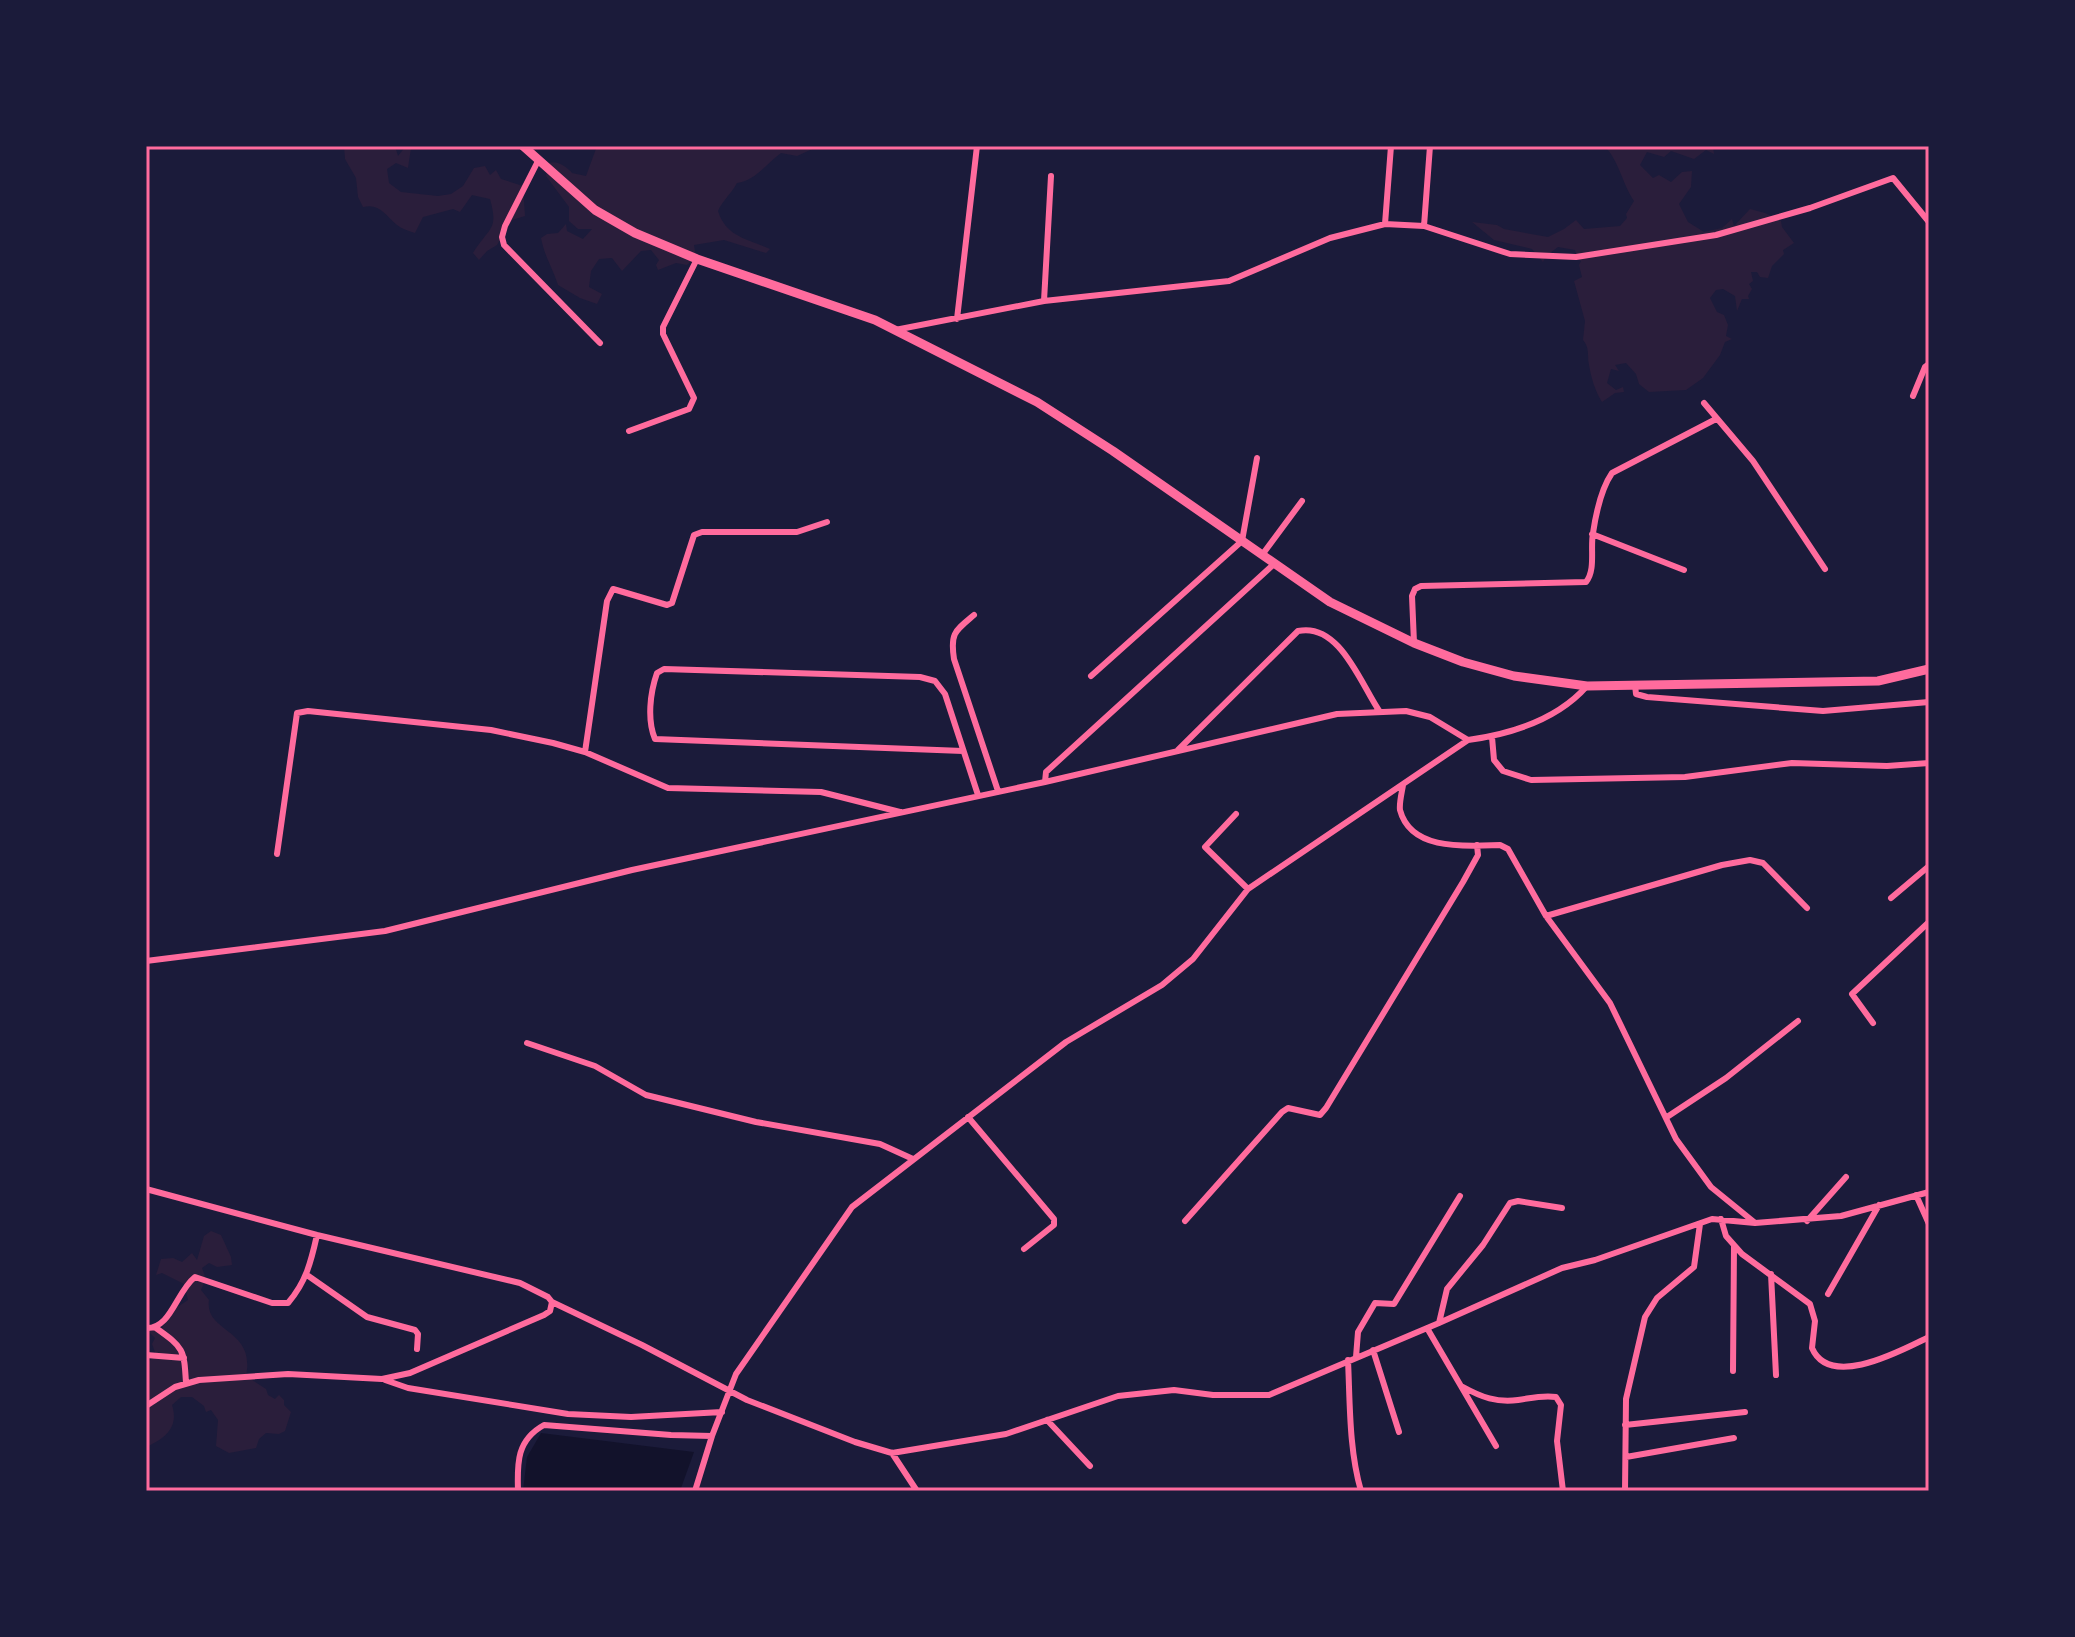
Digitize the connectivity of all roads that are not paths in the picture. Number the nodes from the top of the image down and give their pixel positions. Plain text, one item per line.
1 (523, 146) edge
2 (977, 146) edge
3 (1391, 146) edge
4 (1430, 146) edge
5 (538, 161) junction
6 (1051, 176) dead end
7 (1929, 222) edge
8 (1385, 224) junction
9 (1424, 226) junction
10 (697, 259) junction
11 (1044, 301) junction
12 (957, 319) junction
13 (895, 330) junction
14 (600, 343) dead end
15 (1929, 364) edge
16 (1913, 396) dead end
17 (1704, 403) dead end
18 (1716, 419) junction
19 (629, 431) dead end
20 (1257, 458) dead end
21 (1302, 501) dead end
22 (827, 522) dead end
23 (1592, 534) junction
24 (1242, 541) junction
25 (1262, 555) junction
26 (1274, 564) junction
27 (1825, 569) dead end
28 (1684, 570) dead end
29 (974, 615) dead end
30 (1414, 643) junction
31 (1929, 669) edge
32 (1091, 676) dead end
33 (1635, 685) junction
34 (1587, 686) junction
35 (1929, 702) edge
36 (1380, 712) junction
37 (1492, 737) junction
38 (1468, 740) junction
39 (1178, 750) junction
40 (963, 751) junction
41 (585, 752) junction
42 (1929, 763) edge
43 (1045, 782) junction
44 (1403, 785) junction
45 (998, 791) junction
46 (978, 795) junction
47 (903, 813) junction
48 (1236, 814) dead end
49 (1477, 845) junction
50 (277, 854) dead end
51 (1929, 866) edge
52 (1248, 889) junction
53 (1891, 898) dead end
54 (1807, 908) dead end
55 (1546, 916) junction
56 (1929, 922) edge
57 (146, 961) edge
58 (1798, 1021) dead end
59 (1873, 1023) dead end
60 (527, 1043) dead end
61 (968, 1117) junction
62 (1667, 1117) junction
63 (913, 1159) junction
64 (1846, 1177) dead end
65 (146, 1189) edge
66 (1929, 1192) edge
67 (1916, 1195) junction
68 (1460, 1196) dead end
69 (1879, 1205) junction
70 (1562, 1208) dead end
71 (1721, 1219) junction
72 (1185, 1221) dead end
73 (1807, 1221) junction
74 (1755, 1223) junction
75 (1700, 1224) junction
76 (1929, 1224) edge
77 (317, 1235) junction
78 (1734, 1246) junction
79 (1024, 1249) dead end
80 (1771, 1274) junction
81 (307, 1275) junction
82 (1828, 1294) dead end
83 (552, 1302) junction
84 (1439, 1323) junction
85 (146, 1328) edge
86 (156, 1328) junction
87 (1427, 1328) junction
88 (1929, 1337) edge
89 (417, 1349) dead end
90 (1373, 1350) junction
91 (146, 1355) edge
92 (1356, 1357) junction
93 (184, 1358) junction
94 (1348, 1360) junction
95 (1733, 1371) dead end
96 (1776, 1375) dead end
97 (382, 1379) junction
98 (186, 1383) junction
99 (1463, 1387) junction
100 (729, 1391) junction
101 (146, 1406) edge
102 (722, 1412) junction
103 (1745, 1412) dead end
104 (1047, 1420) junction
105 (1625, 1425) junction
106 (1399, 1432) dead end
107 (712, 1436) junction
108 (1734, 1438) dead end
109 (1496, 1446) dead end
110 (892, 1453) junction
111 (1626, 1457) junction
112 (1090, 1466) dead end
113 (518, 1491) edge
114 (695, 1491) edge
115 (917, 1491) edge
116 (1361, 1491) edge
117 (1563, 1491) edge
118 (1625, 1491) edge

1 - 5 main road
2 - 12 street
3 - 8 street
4 - 9 street
5 - 10 main road
5 - 14 street
6 - 11 street
7 - 9 street
8 - 9 street
8 - 11 street
10 - 13 main road
10 - 19 street
11 - 12 street
12 - 13 street
13 - 24 main road
15 - 16 street
17 - 18 street
18 - 23 street
18 - 27 street
20 - 24 street
21 - 25 street
22 - 41 street
23 - 28 street
23 - 30 street
24 - 25 main road
24 - 32 street
25 - 26 main road
26 - 30 main road
26 - 43 street
29 - 45 street
30 - 34 main road
31 - 33 main road
33 - 34 main road
33 - 35 street
34 - 37 street
36 - 38 street
36 - 39 street
36 - 39 street
37 - 38 street
37 - 42 street
38 - 44 street
39 - 43 street
40 - 40 street
40 - 46 street
41 - 47 street
41 - 50 street
43 - 45 street
44 - 49 street
44 - 52 street
45 - 46 street
46 - 47 street
47 - 57 street
48 - 52 street
49 - 55 street
49 - 72 street
51 - 53 street
52 - 61 street
54 - 55 street
55 - 62 street
56 - 59 street
58 - 62 street
60 - 63 street
61 - 63 street
61 - 79 street
62 - 74 street
63 - 100 street
64 - 73 street
65 - 77 street
66 - 67 street
67 - 69 street
67 - 76 street
68 - 92 street
69 - 73 street
69 - 82 street
70 - 84 street
71 - 74 street
71 - 75 street
71 - 78 street
73 - 74 street
75 - 84 street
75 - 105 street
77 - 81 street
77 - 83 street
78 - 80 street
78 - 95 street
80 - 88 street
80 - 96 street
81 - 86 street
81 - 89 street
83 - 97 street
83 - 100 street
84 - 87 street
85 - 86 street
86 - 93 street
87 - 90 street
87 - 99 street
90 - 92 street
90 - 106 street
91 - 93 street
92 - 94 street
93 - 98 street
94 - 104 street
94 - 116 street
97 - 98 street
97 - 102 street
98 - 101 street
99 - 109 street
99 - 117 street
100 - 102 street
100 - 110 street
102 - 107 street
103 - 105 street
104 - 110 street
104 - 112 street
105 - 111 street
107 - 113 street
107 - 114 street
108 - 111 street
110 - 115 street
111 - 118 street

